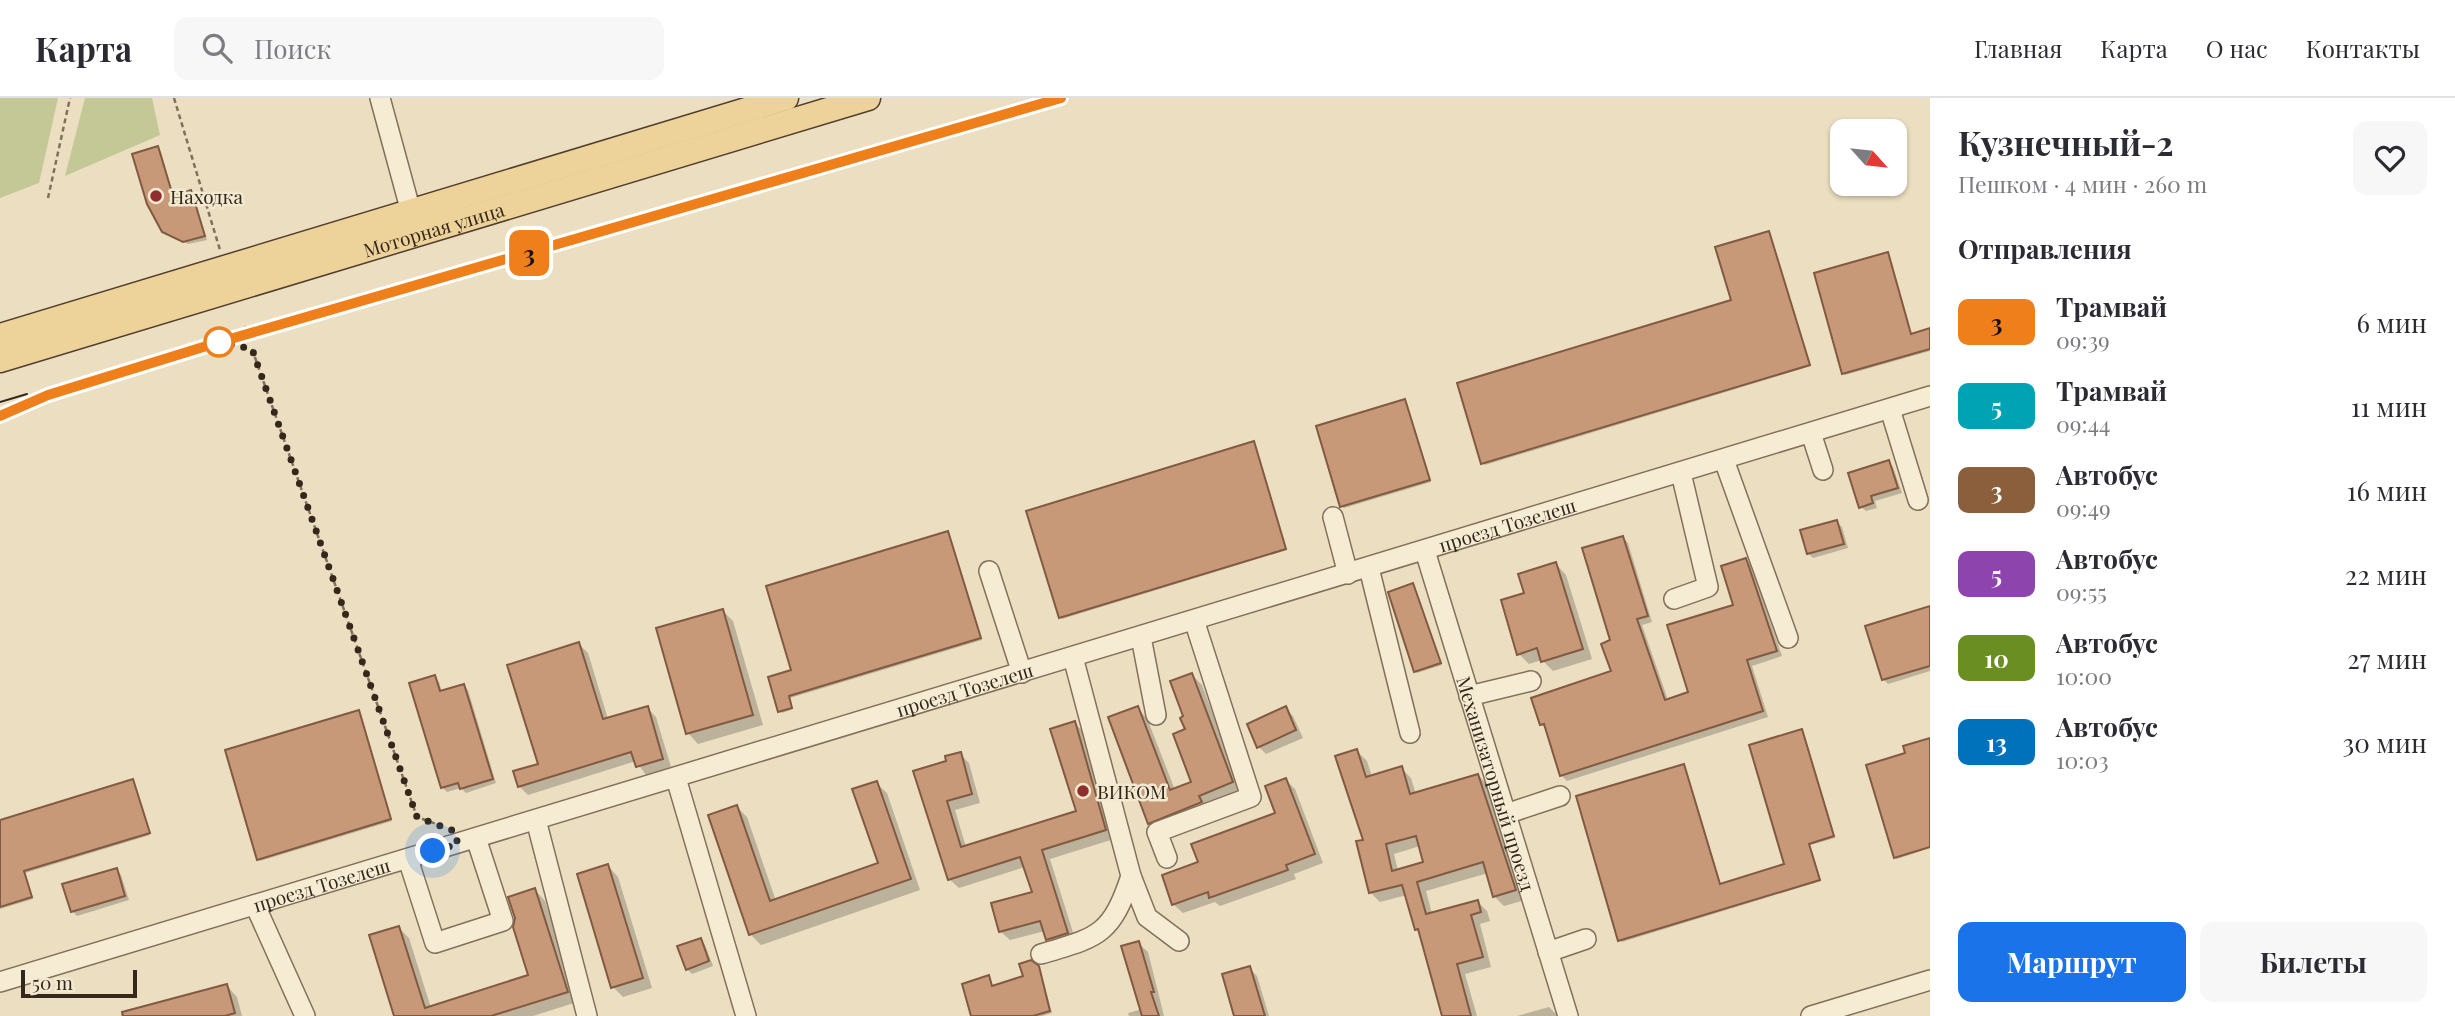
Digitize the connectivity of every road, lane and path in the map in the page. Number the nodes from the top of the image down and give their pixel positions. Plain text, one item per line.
1 (70, 98) edge
2 (174, 98) edge
3 (380, 98) edge
4 (786, 98) edge
5 (869, 98) edge
6 (764, 117) junction
7 (48, 198) dead end
8 (411, 212) junction
9 (221, 234) dead end
10 (215, 236) junction
11 (228, 267) junction
12 (245, 326) dead end
13 (0, 336) edge
14 (249, 340) dead end
15 (252, 349) dead end
16 (0, 360) edge
17 (1930, 396) edge
18 (1890, 409) junction
19 (1811, 433) junction
20 (1724, 460) junction
21 (1823, 470) dead end
22 (1681, 473) junction
23 (1919, 500) dead end
24 (1333, 517) dead end
25 (1425, 551) junction
26 (1369, 568) junction
27 (989, 570) dead end
28 (1348, 574) junction
29 (1674, 599) dead end
30 (1194, 621) junction
31 (1141, 637) junction
32 (1788, 638) dead end
33 (1073, 657) junction
34 (1022, 673) junction
35 (1531, 681) dead end
36 (1469, 696) junction
37 (1156, 715) dead end
38 (1409, 733) dead end
39 (676, 778) junction
40 (1560, 796) dead end
41 (1506, 814) junction
42 (536, 820) junction
43 (467, 841) junction
44 (1167, 858) dead end
45 (408, 859) junction
46 (1131, 876) junction
47 (255, 905) junction
48 (1586, 939) dead end
49 (1179, 941) dead end
50 (1548, 952) junction
51 (1041, 954) dead end
52 (1930, 979) edge
53 (0, 982) edge
54 (305, 1016) edge
55 (587, 1016) edge
56 (746, 1016) edge
57 (1568, 1016) edge
58 (1811, 1016) edge

1 - 7 path
2 - 10 path
3 - 8 street
4 - 6 main road, Моторная улица
5 - 6 main road, Моторная улица
6 - 8 main road, Моторная улица
6 - 16 main road, Моторная улица
8 - 11 main road, Моторная улица
9 - 10 path
10 - 11 path
11 - 13 main road, Моторная улица
12 - 14 path
15 - 43 path
17 - 18 street, проезд Тозелеш
18 - 19 street, проезд Тозелеш
18 - 23 street
19 - 20 street, проезд Тозелеш
19 - 21 street
20 - 22 street, проезд Тозелеш
20 - 32 street
22 - 25 street, проезд Тозелеш
22 - 29 street
24 - 28 street
25 - 26 street, проезд Тозелеш
25 - 36 street, Механизаторный проезд
26 - 28 street, проезд Тозелеш
26 - 38 street
27 - 34 street
28 - 30 street, проезд Тозелеш
30 - 31 street, проезд Тозелеш
30 - 44 street
31 - 33 street, проезд Тозелеш
31 - 37 street
33 - 34 street, проезд Тозелеш
33 - 46 street
34 - 39 street, проезд Тозелеш
35 - 36 street
36 - 41 street, Механизаторный проезд
39 - 42 street, проезд Тозелеш
39 - 56 street
40 - 41 street
41 - 50 street, Механизаторный проезд
42 - 43 street, проезд Тозелеш
42 - 55 street
43 - 45 street, проезд Тозелеш
43 - 45 street
45 - 47 street, проезд Тозелеш
46 - 49 street
46 - 51 street
47 - 53 street, проезд Тозелеш
47 - 54 street
48 - 50 street
50 - 57 street, Механизаторный проезд
52 - 58 street

